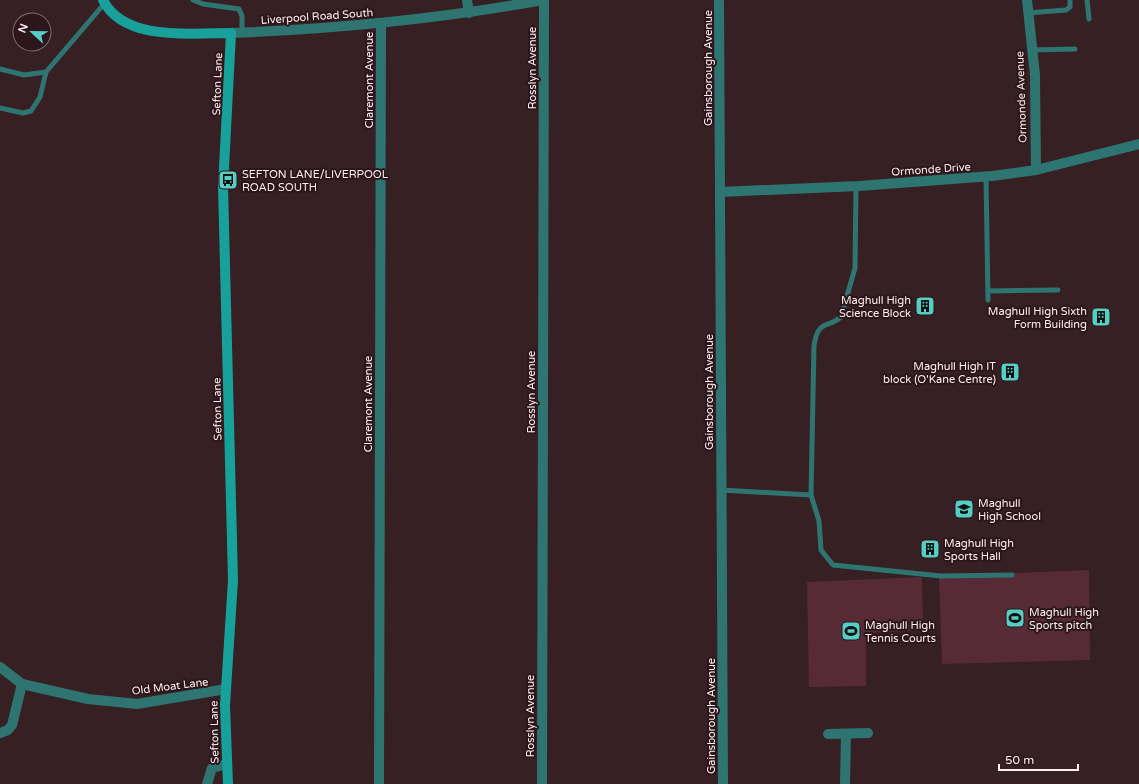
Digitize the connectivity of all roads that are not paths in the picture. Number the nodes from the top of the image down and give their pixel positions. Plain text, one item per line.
1 (193, 0) edge
2 (467, 0) edge
3 (543, 0) edge
4 (719, 0) edge
5 (1027, 0) edge
6 (1070, 0) edge
7 (1087, 0) edge
8 (104, 2) edge
9 (1027, 12) junction
10 (469, 13) junction
11 (1089, 19) dead end
12 (381, 24) junction
13 (242, 32) junction
14 (231, 33) junction
15 (1075, 49) dead end
16 (1032, 50) junction
17 (0, 69) edge
18 (46, 72) junction
19 (0, 108) edge
20 (1139, 144) edge
21 (1036, 170) junction
22 (986, 177) junction
23 (856, 186) junction
24 (720, 192) junction
25 (1058, 290) dead end
26 (988, 291) junction
27 (988, 300) dead end
28 (721, 490) junction
29 (811, 495) junction
30 (1012, 575) dead end
31 (0, 667) edge
32 (22, 684) junction
33 (226, 689) junction
34 (0, 733) edge
35 (868, 733) dead end
36 (828, 734) dead end
37 (846, 734) junction
38 (227, 764) junction
39 (207, 784) edge
40 (228, 784) edge
41 (379, 784) edge
42 (542, 784) edge
43 (723, 784) edge
44 (844, 784) edge

1 - 13 lane
2 - 10 street
3 - 10 street, Liverpool Road South
3 - 42 street, Rosslyn Avenue
4 - 24 street, Gainsborough Avenue
5 - 9 street, Ormonde Avenue
6 - 9 lane
7 - 11 lane
8 - 14 main road, Liverpool Road South
8 - 18 lane
9 - 16 street, Ormonde Avenue
10 - 12 street, Liverpool Road South
12 - 13 street, Liverpool Road South
12 - 41 street, Claremont Avenue
13 - 14 street, Liverpool Road South
14 - 33 main road, Sefton Lane
15 - 16 lane
16 - 21 street, Ormonde Avenue
17 - 18 lane
18 - 19 lane
20 - 21 street, Ormonde Drive
21 - 22 street, Ormonde Drive
22 - 23 street, Ormonde Drive
22 - 26 lane
23 - 24 street, Ormonde Drive
23 - 29 lane
24 - 28 street, Gainsborough Avenue
25 - 26 lane
26 - 27 lane
28 - 29 lane
28 - 43 street, Gainsborough Avenue
29 - 30 lane
31 - 32 street
32 - 33 street, Old Moat Lane
32 - 34 street
33 - 38 main road, Sefton Lane
35 - 37 street
36 - 37 street
37 - 44 street
38 - 39 street
38 - 40 main road, Sefton Lane

